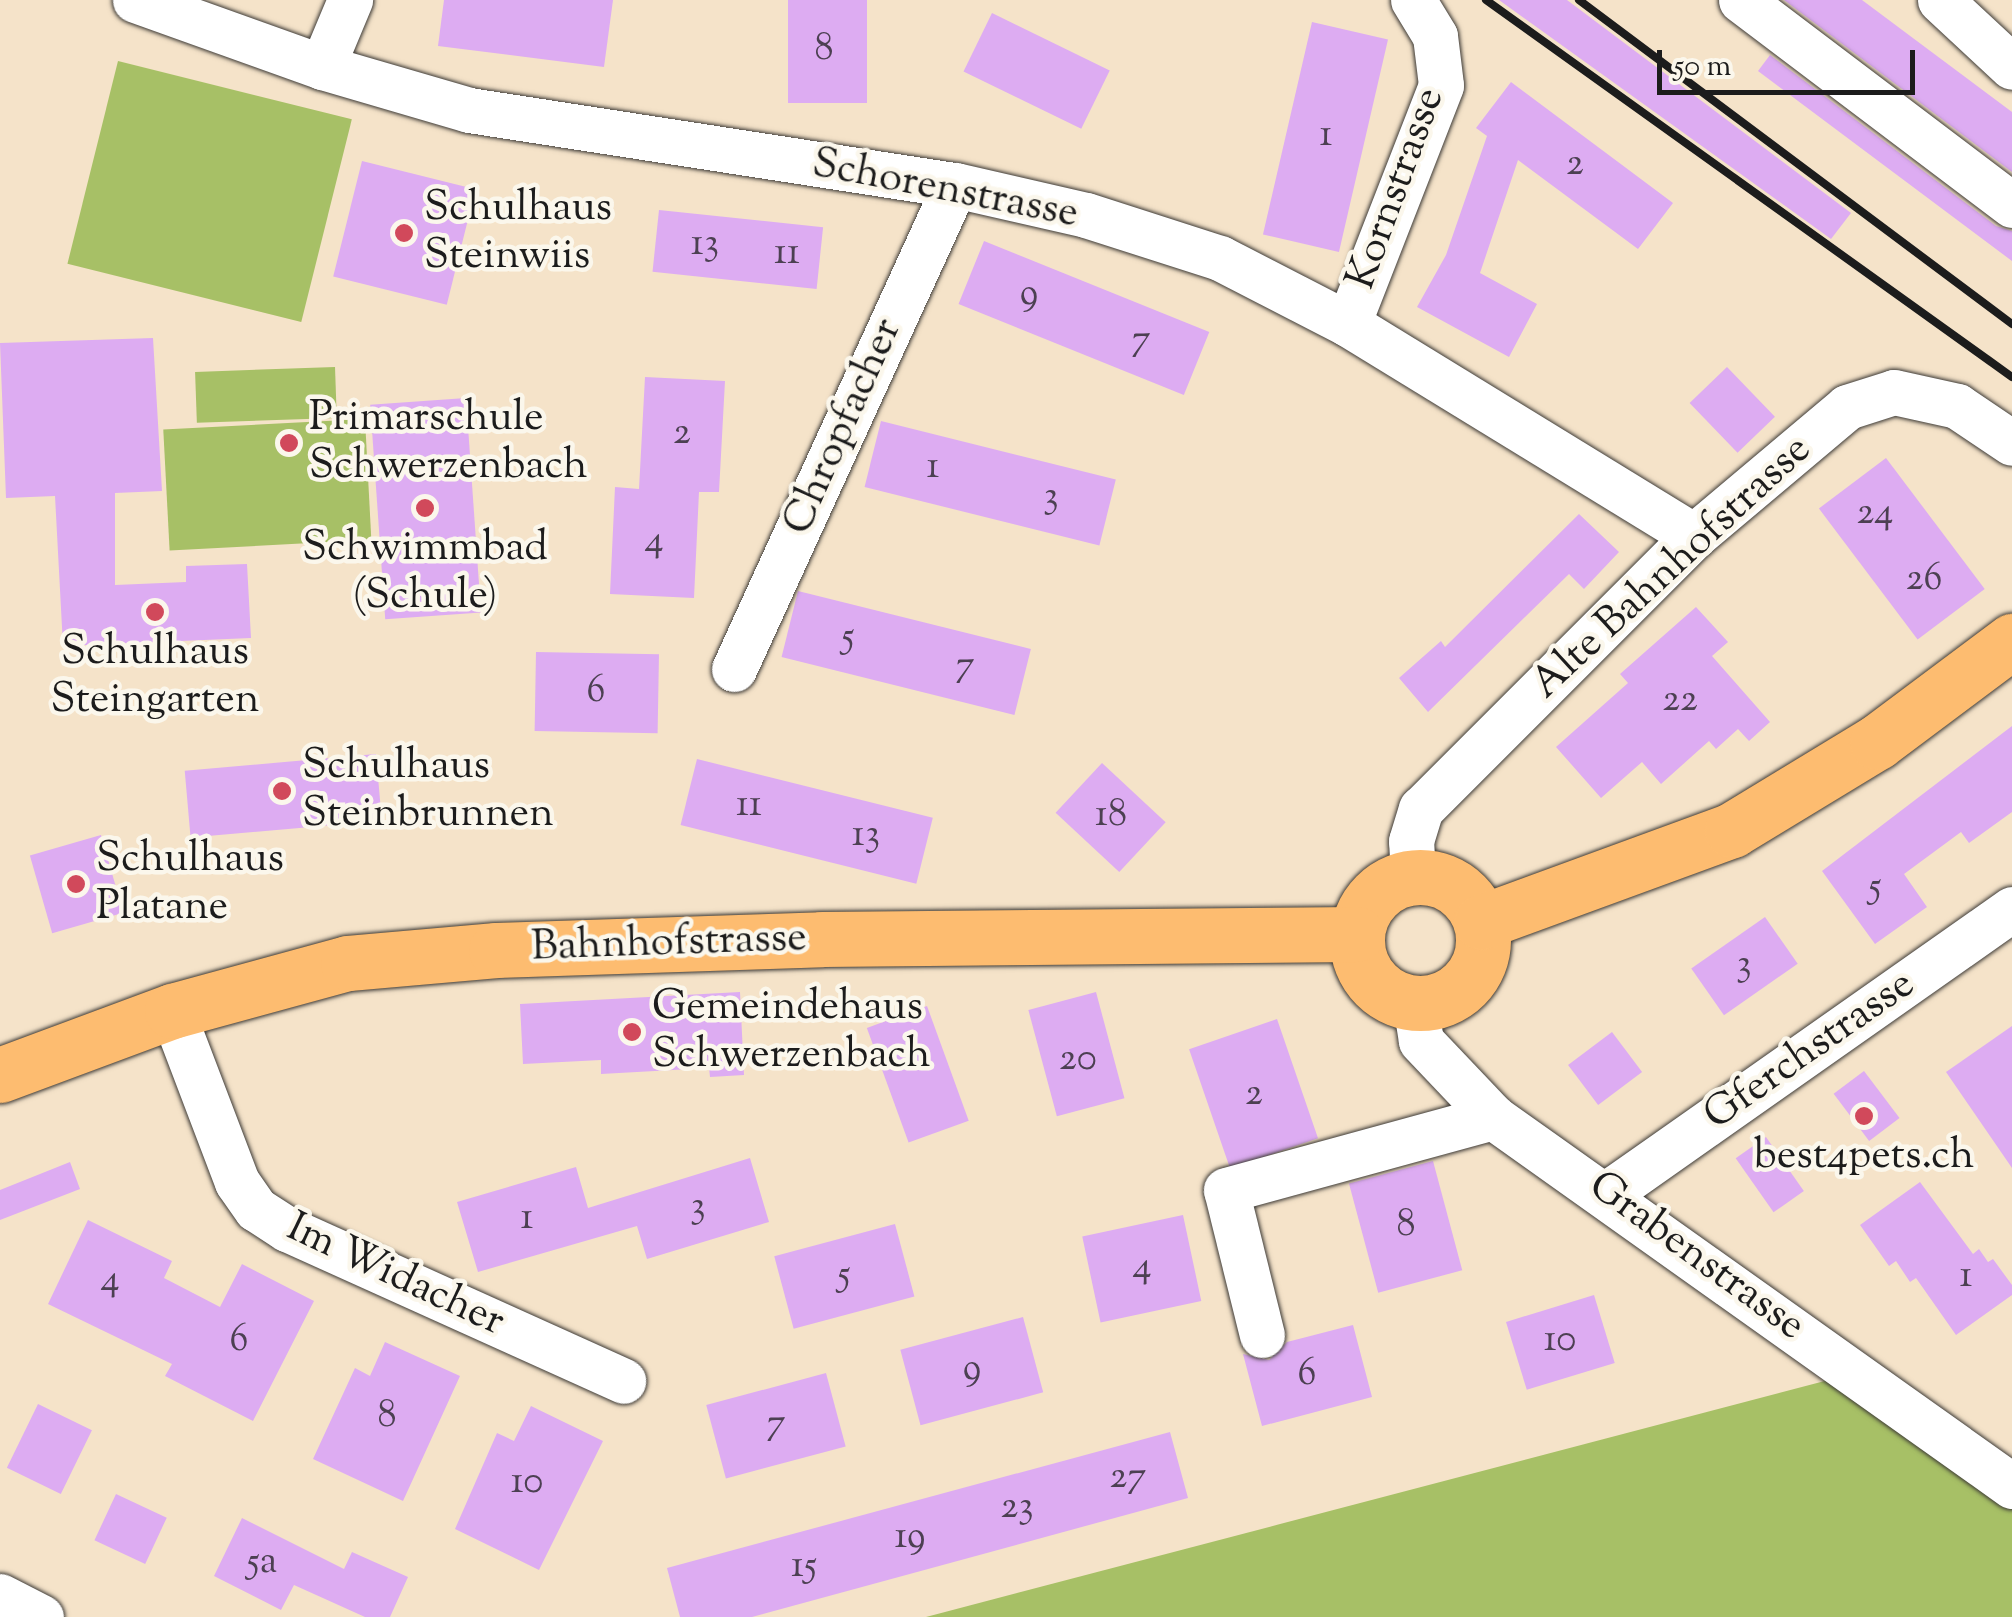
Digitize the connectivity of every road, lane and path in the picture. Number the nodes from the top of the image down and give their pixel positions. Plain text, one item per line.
1 (135, 0) edge
2 (350, 0) edge
3 (1413, 0) edge
4 (1740, 0) edge
5 (1940, 0) edge
6 (322, 67) junction
7 (2012, 68) edge
8 (955, 184) junction
9 (2012, 205) edge
10 (1348, 324) junction
11 (2012, 443) edge
12 (1694, 536) junction
13 (2012, 641) edge
14 (734, 669) dead end
15 (1413, 877) junction
16 (2012, 910) edge
17 (1481, 922) junction
18 (1357, 934) junction
19 (1415, 1003) junction
20 (172, 1012) junction
21 (0, 1075) edge
22 (1493, 1117) junction
23 (1608, 1193) junction
24 (1262, 1335) dead end
25 (623, 1381) dead end
26 (2012, 1486) edge
27 (0, 1596) edge
28 (41, 1617) edge

1 - 6 street, Schorenstrasse
2 - 6 street
3 - 10 street, Kornstrasse
4 - 9 street
5 - 7 street
6 - 8 street, Schorenstrasse
8 - 10 street, Schorenstrasse
8 - 14 street, Chropfacher
10 - 12 street, Schorenstrasse
11 - 12 street, Alte Bahnhofstrasse
12 - 15 street, Alte Bahnhofstrasse
13 - 17 main road
15 - 17 main road
15 - 18 main road
16 - 23 street, Gferchstrasse
17 - 19 main road
18 - 19 main road
18 - 20 main road, Bahnhofstrasse
19 - 22 street, Grabenstrasse
20 - 21 main road, Bahnhofstrasse
20 - 25 street, Im Widacher
22 - 23 street, Grabenstrasse
22 - 24 street
23 - 26 street, Grabenstrasse
27 - 28 street

